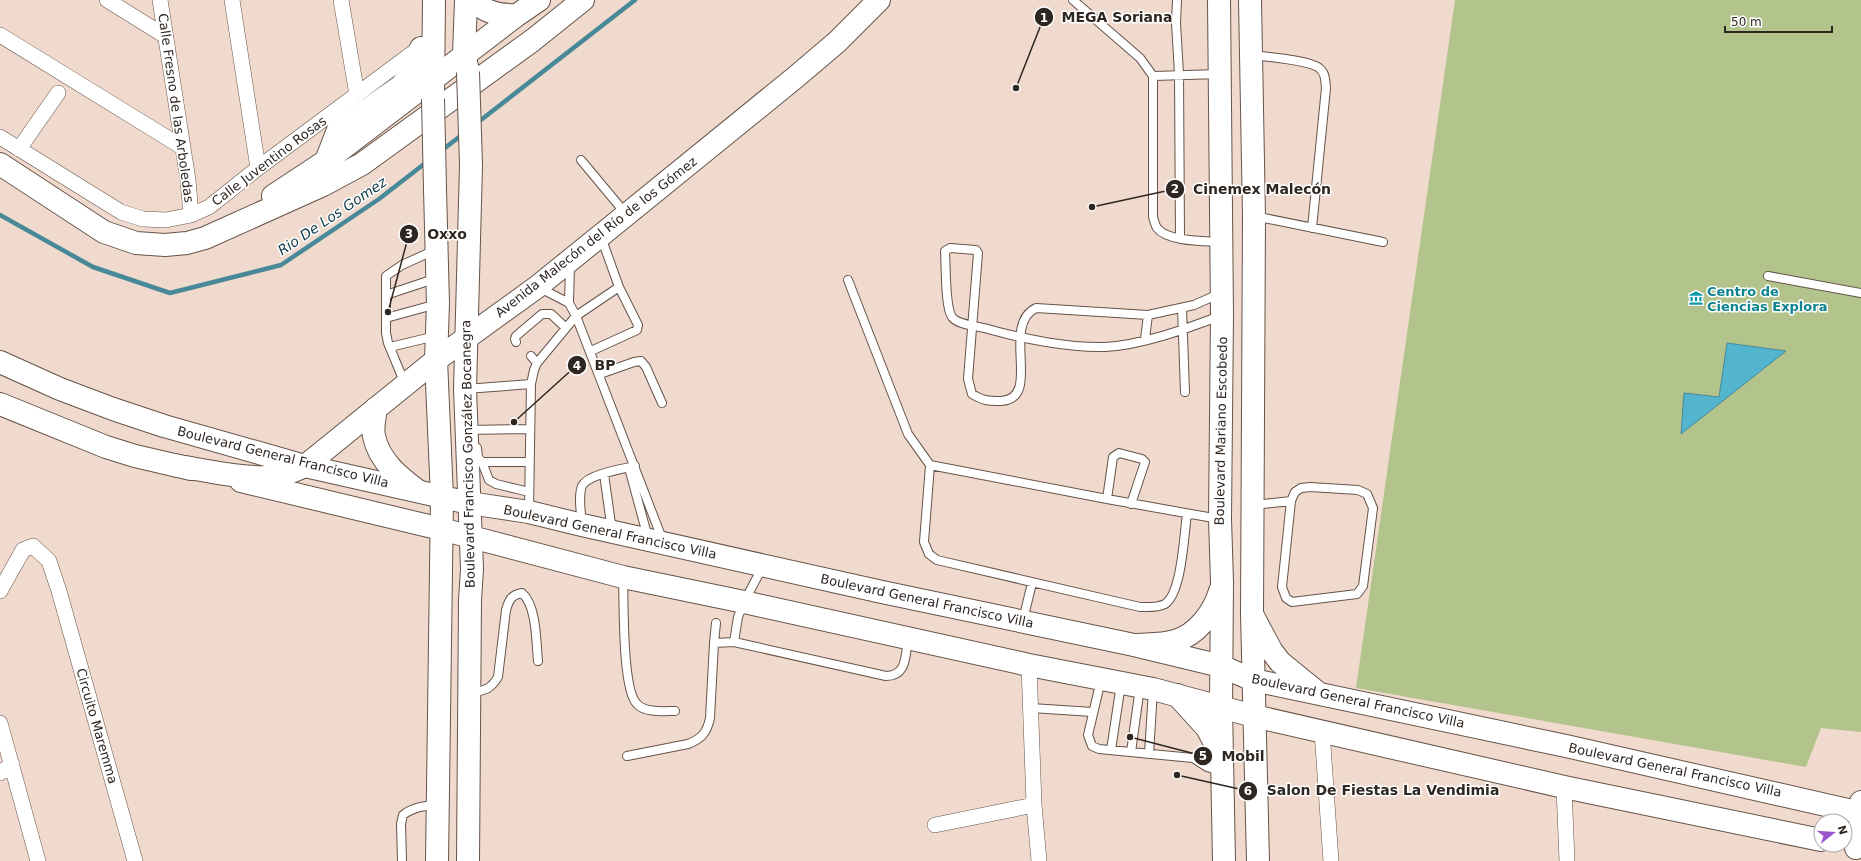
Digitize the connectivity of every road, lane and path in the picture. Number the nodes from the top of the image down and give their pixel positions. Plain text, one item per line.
1 (107, 0) edge
2 (160, 0) edge
3 (232, 0) edge
4 (341, 0) edge
5 (425, 0) edge
6 (434, 0) edge
7 (466, 0) edge
8 (473, 0) edge
9 (539, 0) edge
10 (583, 0) edge
11 (879, 0) edge
12 (1073, 0) edge
13 (1177, 0) edge
14 (1220, 0) edge
15 (1250, 0) edge
16 (517, 15) junction
17 (0, 35) edge
18 (165, 36) junction
19 (421, 48) junction
20 (1251, 55) junction
21 (466, 64) junction
22 (1179, 74) junction
23 (1221, 74) junction
24 (1153, 76) junction
25 (433, 89) junction
26 (58, 93) dead end
27 (1252, 94) junction
28 (357, 95) junction
29 (0, 137) edge
30 (182, 148) junction
31 (19, 149) junction
32 (581, 160) dead end
33 (326, 161) junction
34 (0, 164) edge
35 (258, 168) junction
36 (191, 215) junction
37 (626, 215) junction
38 (1254, 216) junction
39 (227, 228) junction
40 (1312, 228) junction
41 (600, 235) junction
42 (1180, 238) junction
43 (1222, 242) junction
44 (1382, 242) dead end
45 (437, 248) junction
46 (570, 260) junction
47 (1768, 276) dead end
48 (438, 278) junction
49 (848, 280) dead end
50 (537, 286) junction
51 (619, 286) junction
52 (1221, 292) junction
53 (1861, 293) edge
54 (386, 295) junction
55 (569, 302) junction
56 (438, 304) junction
57 (1182, 308) junction
58 (1148, 315) junction
59 (1222, 315) junction
60 (576, 316) junction
61 (386, 318) junction
62 (971, 324) junction
63 (566, 328) junction
64 (1183, 330) junction
65 (437, 335) junction
66 (466, 338) junction
67 (1021, 338) junction
68 (1145, 339) junction
69 (516, 342) dead end
70 (390, 347) junction
71 (591, 351) junction
72 (531, 356) dead end
73 (436, 360) junction
74 (0, 362) edge
75 (537, 363) junction
76 (600, 374) junction
77 (531, 384) junction
78 (406, 385) junction
79 (472, 391) junction
80 (1185, 392) dead end
81 (662, 403) dead end
82 (0, 404) edge
83 (376, 408) junction
84 (473, 428) junction
85 (530, 429) junction
86 (482, 462) junction
87 (529, 462) junction
88 (174, 465) junction
89 (930, 465) junction
90 (305, 466) junction
91 (632, 467) junction
92 (604, 474) junction
93 (418, 491) junction
94 (442, 497) junction
95 (1107, 500) junction
96 (1292, 501) junction
97 (529, 502) junction
98 (469, 503) junction
99 (1131, 504) junction
100 (1253, 504) junction
101 (1187, 514) junction
102 (1220, 519) junction
103 (582, 525) junction
104 (441, 529) junction
105 (613, 532) junction
106 (470, 536) junction
107 (656, 542) junction
108 (506, 546) junction
109 (764, 566) junction
110 (472, 569) junction
111 (623, 577) junction
112 (1222, 582) junction
113 (1032, 583) junction
114 (0, 591) edge
115 (744, 602) junction
116 (1252, 613) junction
117 (1023, 620) junction
118 (716, 623) dead end
119 (908, 639) junction
120 (734, 642) junction
121 (714, 643) junction
122 (1134, 645) junction
123 (538, 662) dead end
124 (1029, 665) junction
125 (1221, 666) junction
126 (1253, 680) junction
127 (1129, 685) junction
128 (1317, 692) junction
129 (470, 693) junction
130 (1177, 695) junction
131 (1221, 707) junction
132 (1031, 708) junction
133 (675, 711) dead end
134 (1093, 712) junction
135 (1254, 716) junction
136 (0, 723) edge
137 (1322, 731) junction
138 (1111, 750) junction
139 (1131, 752) junction
140 (1149, 754) junction
141 (627, 756) dead end
142 (12, 764) junction
143 (1223, 765) junction
144 (0, 773) edge
145 (1564, 787) junction
146 (1034, 804) junction
147 (438, 805) junction
148 (1860, 809) edge
149 (935, 825) dead end
150 (1813, 838) edge
151 (1854, 847) edge
152 (38, 861) edge
153 (135, 861) edge
154 (402, 861) edge
155 (437, 861) edge
156 (468, 861) edge
157 (1039, 861) edge
158 (1224, 861) edge
159 (1258, 861) edge
160 (1331, 861) edge
161 (1568, 861) edge

1 - 18 street
2 - 18 street, Calle Fresno de las Arboledas
3 - 35 street
4 - 28 street
5 - 19 street
6 - 25 main road, Boulevard Francisco González Bocanegra
7 - 21 main road, Boulevard Francisco González Bocanegra
8 - 16 main road
9 - 16 main road
10 - 39 main road
11 - 37 main road, Avenida Malecón del Río de los Gómez
12 - 24 lane
13 - 22 lane
14 - 23 main road, Boulevard Mariano Escobedo
15 - 20 main road
16 - 21 main road
17 - 30 street
18 - 30 street, Calle Fresno de las Arboledas
19 - 28 street, Calle Juventino Rosas
19 - 33 main road
20 - 27 main road
20 - 40 lane
21 - 25 main road
21 - 66 main road, Boulevard Francisco González Bocanegra, bridge
22 - 23 lane
22 - 24 lane
22 - 42 lane
23 - 27 main road
23 - 43 main road, Boulevard Mariano Escobedo
24 - 42 lane
25 - 33 main road
25 - 45 main road, Boulevard Francisco González Bocanegra, bridge
26 - 31 street
27 - 38 main road
28 - 35 street, Calle Juventino Rosas
29 - 31 street, Calle Juventino Rosas
30 - 36 street, Calle Fresno de las Arboledas
31 - 36 street, Calle Juventino Rosas
32 - 37 lane
33 - 39 main road
34 - 39 main road
35 - 36 street, Calle Juventino Rosas
37 - 41 main road, Avenida Malecón del Río de los Gómez
38 - 40 lane
38 - 100 main road
40 - 44 lane
41 - 46 main road, Avenida Malecón del Río de los Gómez
41 - 51 lane
42 - 43 lane
43 - 52 main road, Boulevard Mariano Escobedo
45 - 48 main road, Boulevard Francisco González Bocanegra
45 - 54 lane
46 - 50 main road, Avenida Malecón del Río de los Gómez
46 - 55 lane
47 - 53 lane
48 - 54 lane
48 - 56 main road, Boulevard Francisco González Bocanegra
49 - 89 lane
50 - 55 lane
50 - 66 main road, Avenida Malecón del Río de los Gómez
51 - 60 lane
51 - 71 lane
52 - 57 lane
52 - 59 main road, Boulevard Mariano Escobedo
54 - 61 lane
55 - 60 lane
56 - 61 lane
56 - 65 main road, Boulevard Francisco González Bocanegra
57 - 58 lane
57 - 64 lane
58 - 67 lane
58 - 68 lane
59 - 64 lane
59 - 102 main road, Boulevard Mariano Escobedo
60 - 63 lane
60 - 71 lane
61 - 70 lane
62 - 62 lane
62 - 67 lane
62 - 67 lane
63 - 69 lane
63 - 75 lane
64 - 68 lane
64 - 80 lane
65 - 70 lane
65 - 73 main road, Boulevard Francisco González Bocanegra
66 - 73 main road, Avenida Malecón del Río de los Gómez
66 - 79 main road, Boulevard Francisco González Bocanegra
67 - 68 lane
70 - 78 lane
71 - 76 lane
72 - 75 lane
73 - 78 main road, Avenida Malecón del Río de los Gómez
73 - 94 main road, Boulevard Francisco González Bocanegra
74 - 90 main road, Boulevard General Francisco Villa
75 - 77 lane
76 - 81 lane
76 - 91 lane
77 - 79 lane
77 - 85 lane
78 - 83 main road, Avenida Malecón del Río de los Gómez
79 - 84 main road, Boulevard Francisco González Bocanegra
82 - 88 main road
83 - 90 main road, Avenida Malecón del Río de los Gómez
83 - 93 main road
84 - 85 lane
84 - 86 lane
84 - 98 main road, Boulevard Francisco González Bocanegra
85 - 87 lane
86 - 87 lane
86 - 97 lane
87 - 97 lane
88 - 90 main road, Avenida Malecón del Río de los Gómez
88 - 104 main road
89 - 95 lane
89 - 113 lane
90 - 93 main road, Boulevard General Francisco Villa
91 - 92 lane
91 - 107 lane
91 - 107 lane
92 - 103 lane
92 - 105 lane
93 - 94 main road, Boulevard General Francisco Villa
94 - 98 main road, Boulevard General Francisco Villa
94 - 104 main road, Boulevard Francisco González Bocanegra
95 - 99 lane
95 - 99 lane
96 - 96 lane
96 - 100 lane
97 - 98 main road, Boulevard General Francisco Villa
97 - 103 main road, Boulevard General Francisco Villa
98 - 106 main road, Boulevard Francisco González Bocanegra
99 - 101 lane
100 - 116 main road
101 - 102 lane
101 - 113 lane
102 - 112 main road, Boulevard Mariano Escobedo
103 - 105 main road, Boulevard General Francisco Villa
104 - 106 main road
104 - 147 main road, Boulevard Francisco González Bocanegra
105 - 107 main road, Boulevard General Francisco Villa
106 - 108 main road
106 - 110 main road, Boulevard Francisco González Bocanegra
107 - 109 main road, Boulevard General Francisco Villa
108 - 110 main road
108 - 111 main road
109 - 115 lane
109 - 117 main road, Boulevard General Francisco Villa
110 - 129 main road, Boulevard Francisco González Bocanegra
111 - 115 main road
111 - 133 lane
112 - 122 main road
112 - 125 main road, Boulevard Mariano Escobedo
113 - 117 lane
114 - 153 street, Circuito Maremma
115 - 119 main road
115 - 120 lane
116 - 126 main road
116 - 128 main road
117 - 122 main road, Boulevard General Francisco Villa
118 - 121 lane
119 - 120 lane
119 - 124 main road
120 - 121 lane
121 - 141 lane
122 - 125 main road, Boulevard General Francisco Villa
123 - 129 lane
124 - 127 main road
124 - 132 street
125 - 126 main road, Boulevard General Francisco Villa
125 - 131 main road, Boulevard Mariano Escobedo
126 - 128 main road, Boulevard General Francisco Villa
126 - 135 main road
127 - 130 main road
127 - 134 lane
127 - 138 lane
127 - 139 lane
127 - 140 lane
128 - 148 main road, Boulevard General Francisco Villa
129 - 156 main road, Boulevard Francisco González Bocanegra
130 - 131 main road
130 - 143 main road
131 - 135 main road
131 - 143 main road, Boulevard Mariano Escobedo
132 - 134 lane
132 - 146 street
134 - 138 lane
135 - 137 main road
135 - 159 main road
136 - 142 street
137 - 145 main road
137 - 160 street
138 - 139 lane
139 - 140 lane
140 - 143 lane
142 - 144 street
142 - 152 street
143 - 158 main road, Boulevard Mariano Escobedo
145 - 150 main road
145 - 161 street
146 - 149 street
146 - 157 street
147 - 154 lane
147 - 155 main road, Boulevard Francisco González Bocanegra
148 - 151 main road

